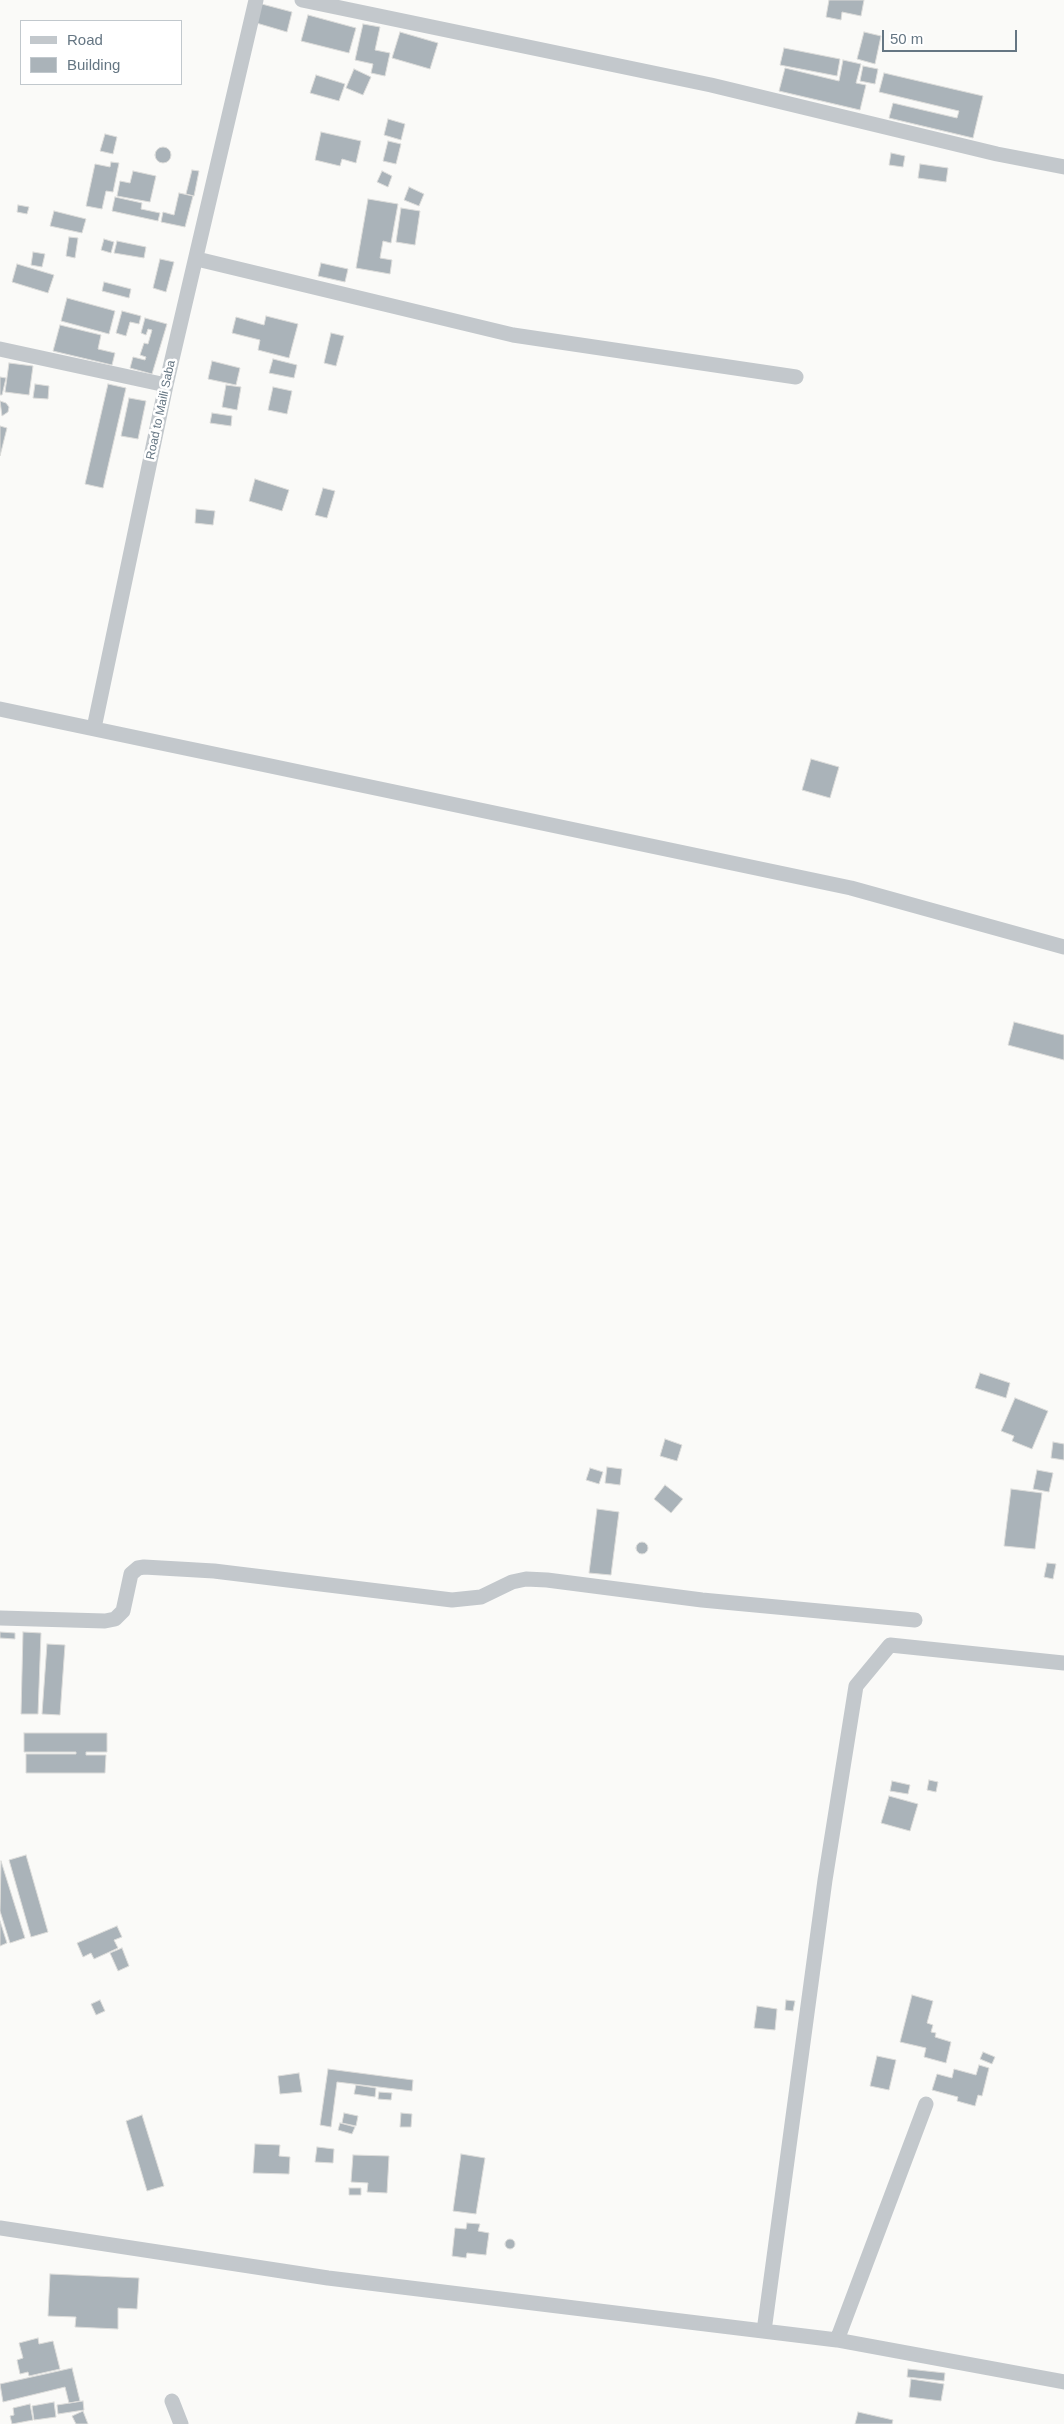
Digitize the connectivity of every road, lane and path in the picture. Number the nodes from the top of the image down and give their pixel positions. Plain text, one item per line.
1 (256, 0) edge
2 (302, 0) edge
3 (1064, 167) edge
4 (197, 259) junction
5 (0, 349) edge
6 (796, 377) dead end
7 (166, 385) junction
8 (0, 709) edge
9 (94, 728) junction
10 (1064, 947) edge
11 (0, 1618) edge
12 (915, 1620) dead end
13 (1064, 1663) edge
14 (926, 2104) dead end
15 (0, 2228) edge
16 (764, 2331) junction
17 (837, 2340) junction
18 (1064, 2382) edge
19 (172, 2401) dead end
20 (181, 2424) edge

1 - 4 street, Road to Maili Saba
2 - 3 street
4 - 6 street
4 - 7 street, Road to Maili Saba
5 - 7 street
7 - 9 street, Road to Maili Saba
8 - 9 street
9 - 10 street
11 - 12 street
13 - 16 street
14 - 17 street
15 - 16 street
16 - 17 street
17 - 18 street
19 - 20 street

